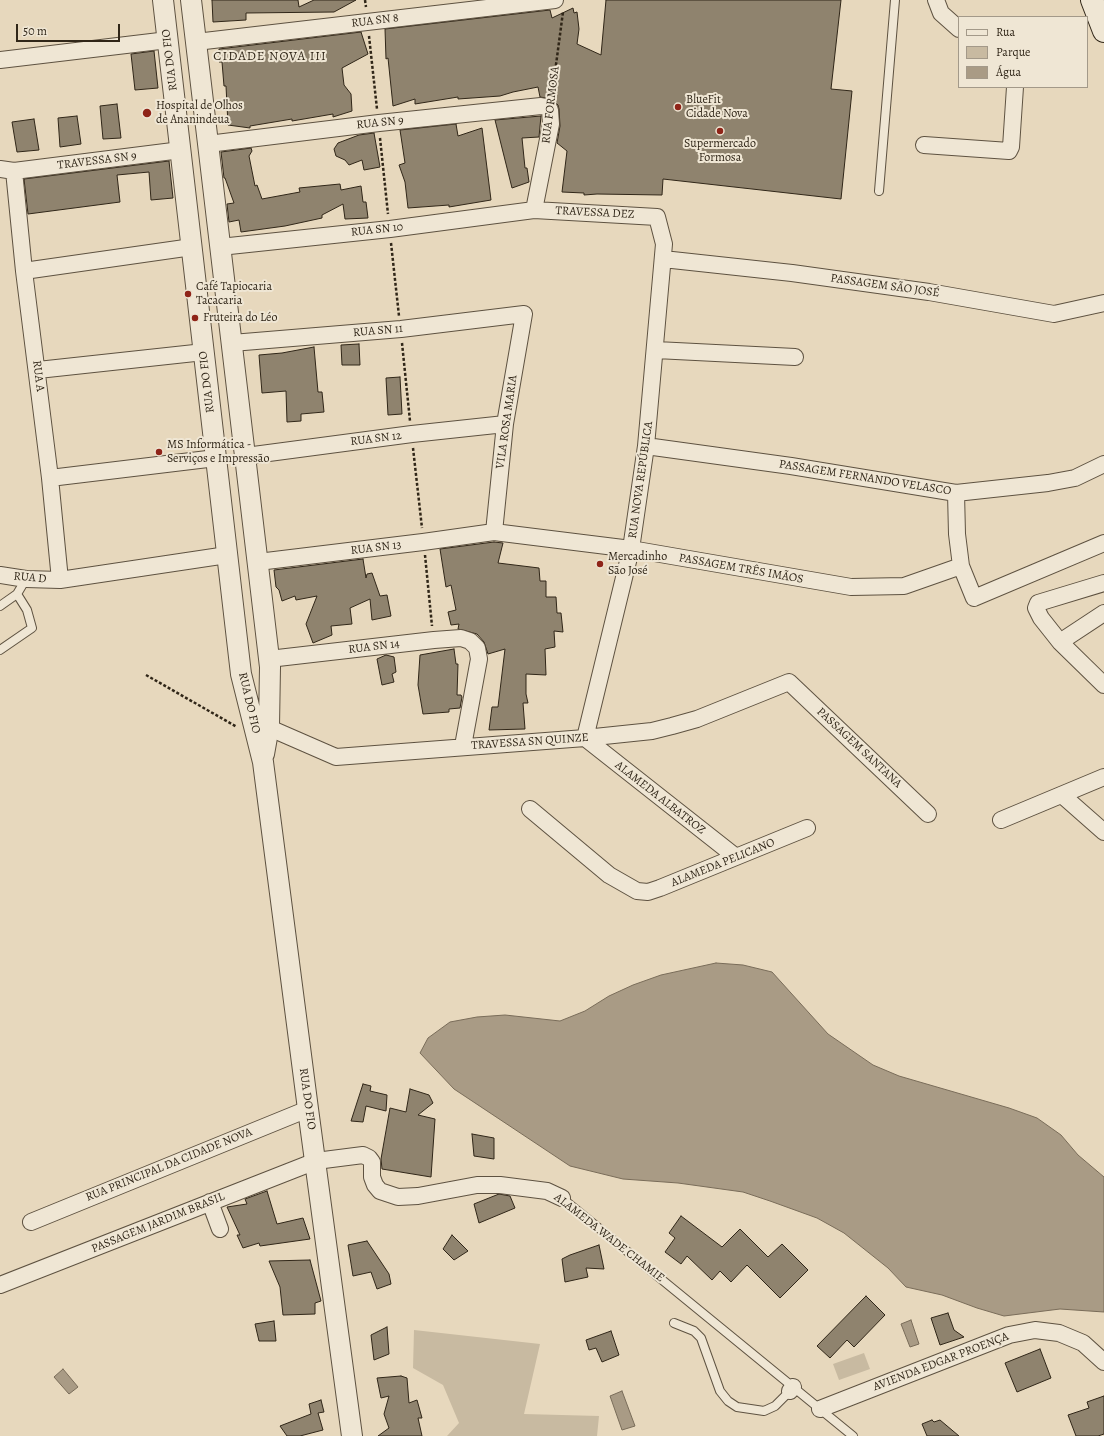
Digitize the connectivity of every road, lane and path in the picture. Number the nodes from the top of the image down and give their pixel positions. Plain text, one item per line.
1 (163, 0) edge
2 (191, 0) edge
3 (895, 0) edge
4 (936, 0) edge
5 (1092, 0) edge
6 (560, 4) edge
7 (958, 28) edge
8 (1104, 31) edge
9 (168, 40) junction
10 (196, 42) junction
11 (0, 60) edge
12 (1015, 88) edge
13 (550, 110) junction
14 (208, 144) junction
15 (924, 145) dead end
16 (180, 150) junction
17 (7, 170) edge
18 (214, 184) junction
19 (185, 187) junction
20 (879, 191) dead end
21 (534, 210) junction
22 (217, 216) junction
23 (188, 217) junction
24 (657, 217) joint
25 (192, 247) junction
26 (220, 247) junction
27 (663, 259) junction
28 (24, 271) junction
29 (1104, 303) edge
30 (524, 314) joint
31 (232, 343) junction
32 (656, 350) junction
33 (204, 352) junction
34 (795, 357) dead end
35 (38, 370) junction
36 (506, 424) junction
37 (646, 446) junction
38 (246, 456) junction
39 (216, 458) junction
40 (1104, 464) edge
41 (50, 478) junction
42 (956, 493) junction
43 (494, 532) junction
44 (1104, 543) edge
45 (632, 549) junction
46 (227, 555) junction
47 (258, 562) junction
48 (961, 566) junction
49 (0, 575) edge
50 (26, 579) junction
51 (60, 580) junction
52 (1104, 583) edge
53 (17, 594) junction
54 (0, 606) edge
55 (1104, 613) edge
56 (1060, 642) junction
57 (0, 650) edge
58 (269, 659) junction
59 (146, 675) dead end
60 (789, 682) joint
61 (1104, 685) edge
62 (253, 725) junction
63 (585, 738) junction
64 (463, 746) junction
65 (1104, 777) edge
66 (1062, 796) junction
67 (530, 809) dead end
68 (928, 814) dead end
69 (1001, 820) dead end
70 (807, 828) dead end
71 (1104, 832) edge
72 (736, 857) junction
73 (308, 1109) junction
74 (316, 1160) junction
75 (562, 1198) joint
76 (210, 1202) junction
77 (31, 1222) dead end
78 (220, 1230) dead end
79 (0, 1285) edge
80 (674, 1322) dead end
81 (1104, 1362) edge
82 (792, 1389) junction
83 (820, 1409) junction
84 (352, 1436) edge
85 (853, 1436) edge

1 - 9 street, RUA DO FIO
2 - 10 street, RUA DO FIO
3 - 20 lane
4 - 7 street
5 - 8 main road
6 - 10 street, RUA SN 8
6 - 13 path, RUA FORMOSA
9 - 11 street
9 - 16 street, RUA DO FIO
10 - 14 street, RUA DO FIO
12 - 15 street
13 - 14 street, RUA SN 9
13 - 21 street, RUA FORMOSA
14 - 18 street, RUA DO FIO
16 - 17 street, TRAVESSA SN 9
16 - 19 street, RUA DO FIO
17 - 28 street, RUA A
18 - 19 street
18 - 22 street, RUA DO FIO
19 - 23 street, RUA DO FIO
21 - 24 street, TRAVESSA DEZ
21 - 26 street, RUA SN 10
22 - 23 street
22 - 26 street, RUA DO FIO
23 - 25 street, RUA DO FIO
24 - 27 street, RUA NOVA REPÚBLICA
25 - 28 street
25 - 33 street, RUA DO FIO
26 - 31 street, RUA DO FIO
27 - 29 street, PASSAGEM SÃO JOSÉ
27 - 32 street, RUA NOVA REPÚBLICA
28 - 35 street, RUA A
30 - 31 street, RUA SN 11
30 - 36 street, VILA ROSA MARIA
31 - 38 street, RUA DO FIO
32 - 34 street
32 - 37 street, RUA NOVA REPÚBLICA
33 - 35 street
33 - 39 street, RUA DO FIO
35 - 41 street, RUA A
36 - 38 street, RUA SN 12
36 - 43 street, VILA ROSA MARIA
37 - 42 street, PASSAGEM FERNANDO VELASCO
37 - 45 street, RUA NOVA REPÚBLICA
38 - 47 street, RUA DO FIO
39 - 41 street
39 - 46 street, RUA DO FIO
40 - 42 street, PASSAGEM FERNANDO VELASCO
41 - 51 street, RUA A
42 - 48 street
43 - 45 street, PASSAGEM TRÊS IMÃOS
43 - 47 street, RUA SN 13
44 - 48 street
45 - 48 street, PASSAGEM TRÊS IMÃOS
45 - 63 street, RUA NOVA REPÚBLICA
46 - 51 street
46 - 62 street, RUA DO FIO
47 - 58 street, RUA DO FIO
49 - 50 street, RUA D
50 - 51 street, RUA D
50 - 53 lane
52 - 56 street
53 - 54 lane
53 - 57 lane
55 - 56 street
56 - 61 street
58 - 62 street, RUA DO FIO
58 - 64 street, RUA SN 14
59 - 62 path
60 - 63 street, TRAVESSA SN QUINZE
60 - 68 street, PASSAGEM SANTANA
62 - 64 street, TRAVESSA SN QUINZE
62 - 73 street, RUA DO FIO
63 - 64 street, TRAVESSA SN QUINZE
63 - 72 street, ALAMEDA ALBATROZ
65 - 66 street
66 - 69 street
66 - 71 street
67 - 72 street, ALAMEDA PELICANO
70 - 72 street, ALAMEDA PELICANO
73 - 74 street, RUA DO FIO
73 - 77 street, RUA PRINCIPAL DA CIDADE NOVA
74 - 75 street, ALAMEDA WADE CHAMIE
74 - 76 street, PASSAGEM JARDIM BRASIL
74 - 84 street, RUA DO FIO
75 - 82 lane, ALAMEDA WADE CHAMIE
76 - 78 street
76 - 79 street, PASSAGEM JARDIM BRASIL
80 - 82 lane
81 - 83 street, AVIENDA EDGAR PROENÇA
82 - 83 lane, ALAMEDA WADE CHAMIE
83 - 85 lane, ALAMEDA WADE CHAMIE

